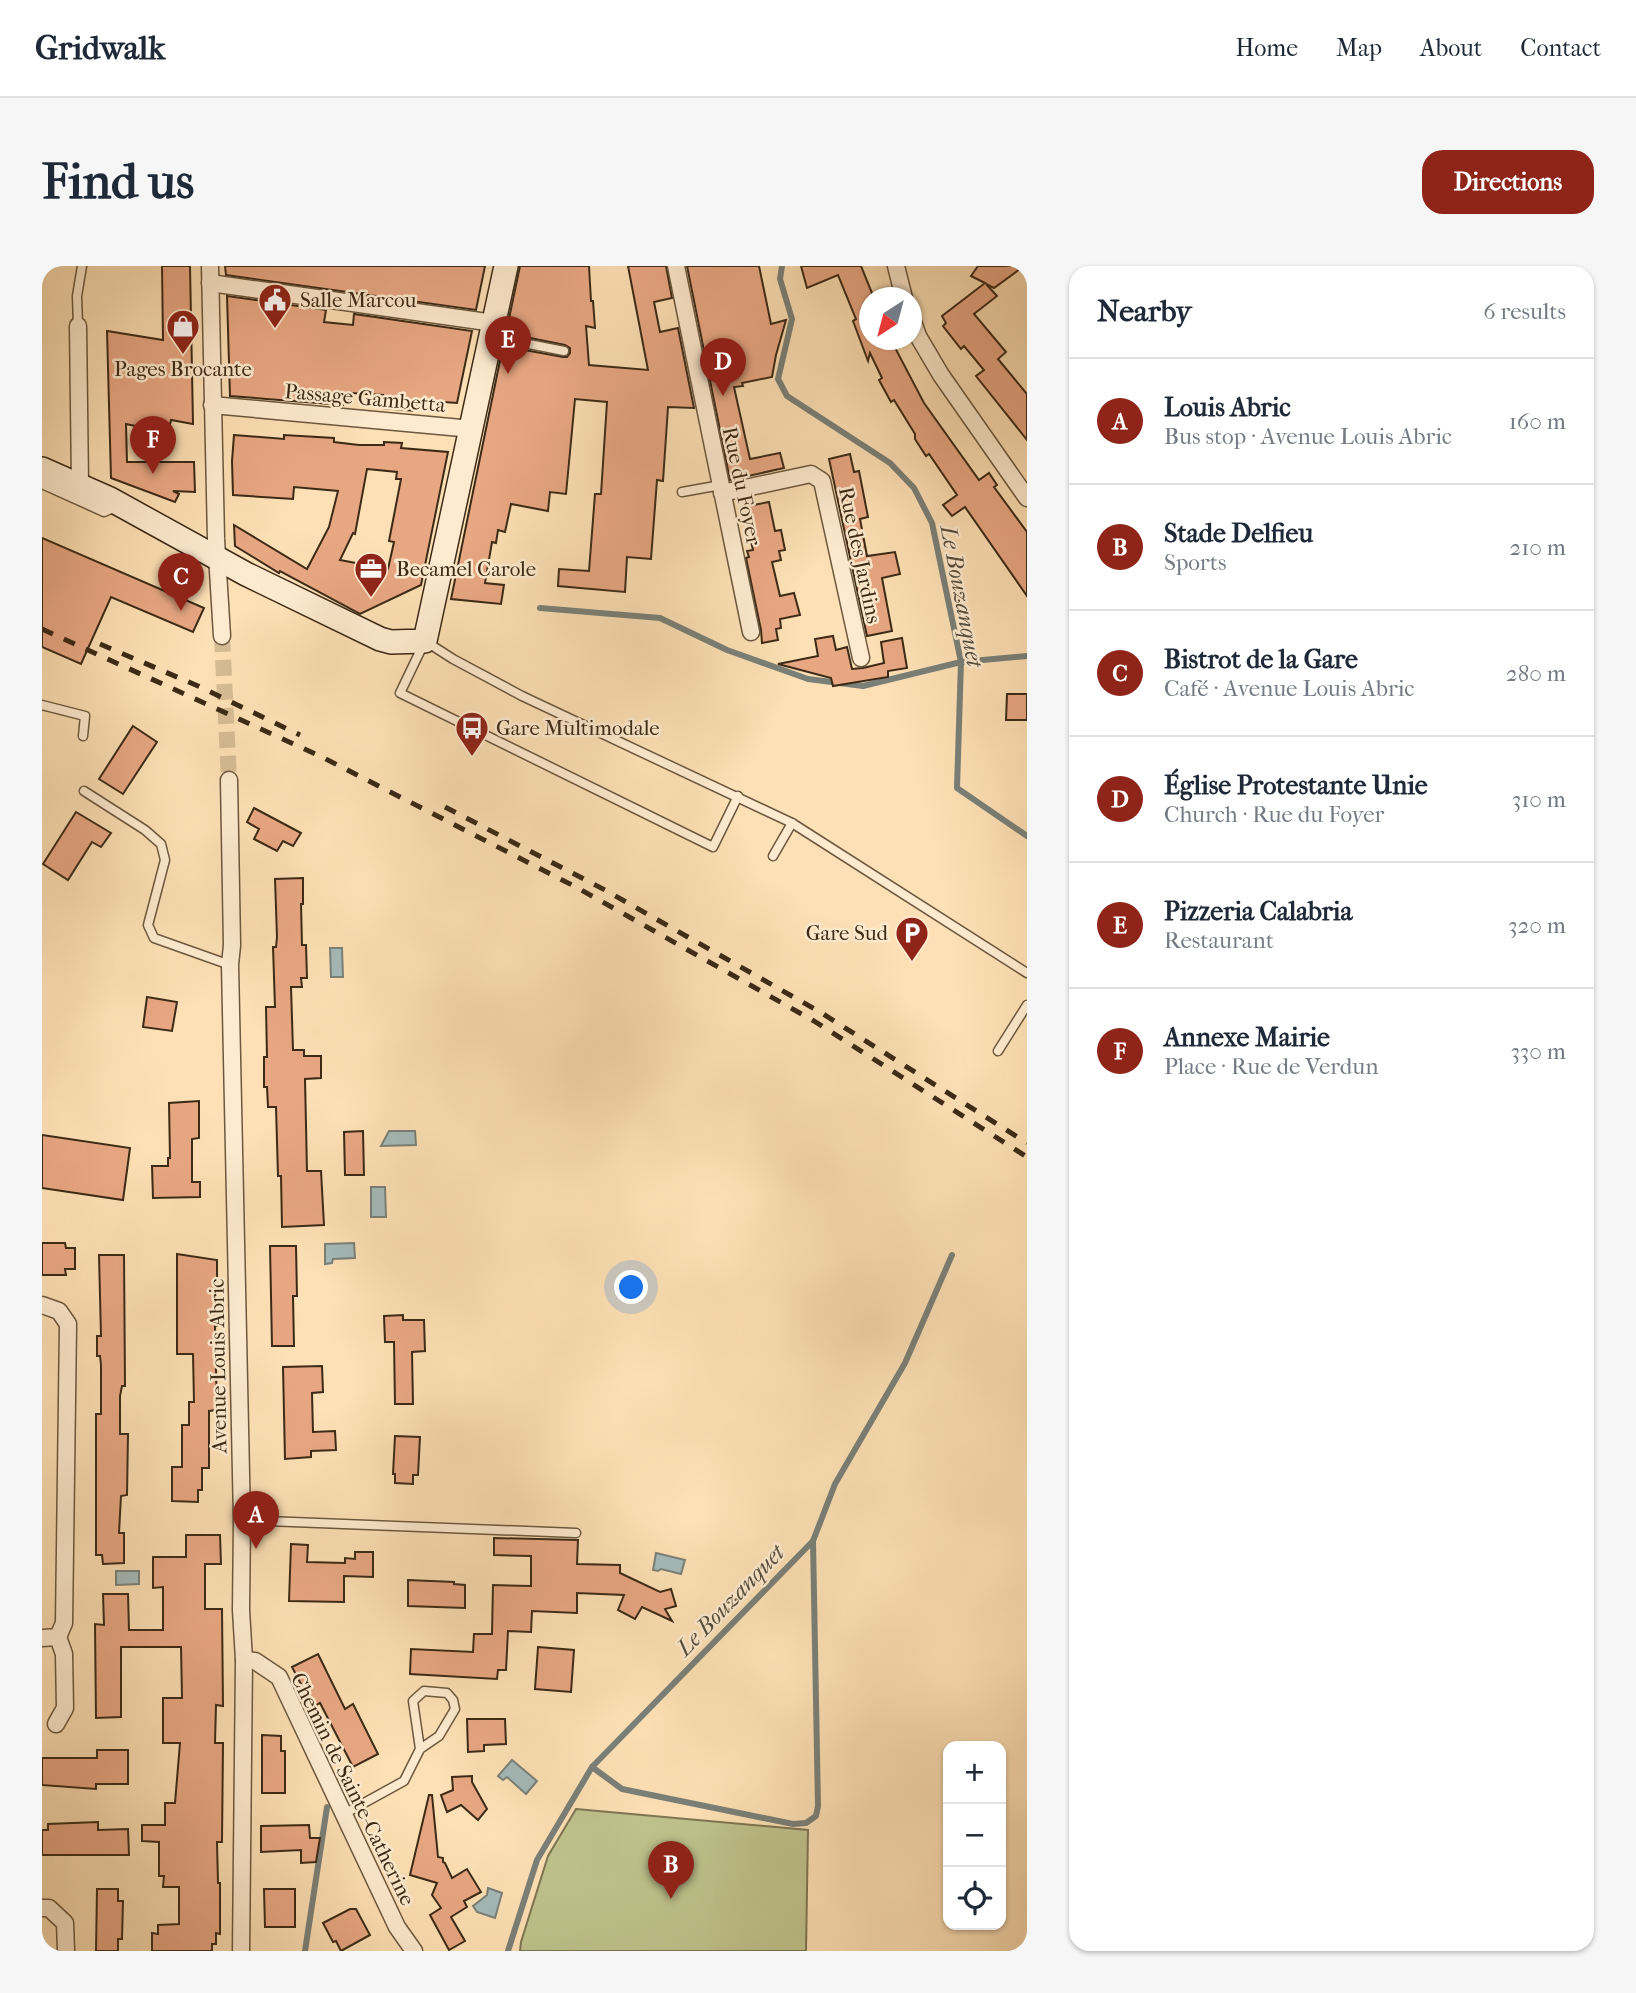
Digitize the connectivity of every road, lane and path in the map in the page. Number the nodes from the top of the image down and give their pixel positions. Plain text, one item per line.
1 (82, 266) edge
2 (210, 266) edge
3 (506, 266) edge
4 (676, 266) edge
5 (896, 266) edge
6 (210, 284) junction
7 (900, 287) edge
8 (78, 326) joint
9 (492, 330) junction
10 (922, 343) edge
11 (564, 351) dead end
12 (212, 405) junction
13 (472, 429) junction
14 (42, 469) edge
15 (42, 484) edge
16 (80, 485) junction
17 (721, 489) junction
18 (682, 492) dead end
19 (1027, 498) edge
20 (117, 500) junction
21 (217, 557) junction
22 (751, 632) dead end
23 (222, 636) tunnel mouth
24 (425, 641) junction
25 (860, 658) dead end
26 (42, 705) edge
27 (83, 736) dead end
28 (229, 780) tunnel mouth
29 (84, 791) dead end
30 (738, 796) junction
31 (792, 823) junction
32 (773, 856) dead end
33 (230, 965) junction
34 (1027, 973) edge
35 (1027, 1005) edge
36 (998, 1051) dead end
37 (42, 1305) edge
38 (242, 1520) junction
39 (576, 1533) dead end
40 (50, 1637) edge
41 (244, 1660) junction
42 (56, 1724) dead end
43 (420, 1749) junction
44 (343, 1814) junction
45 (42, 1908) edge
46 (66, 1951) edge
47 (241, 1951) edge
48 (414, 1951) edge

1 - 8 lane
2 - 6 street
3 - 9 main road
4 - 17 street, Rue du Foyer
5 - 7 street
6 - 9 street
6 - 12 street
8 - 16 street
9 - 11 lane
9 - 13 main road
10 - 19 street
12 - 13 street, Passage Gambetta
12 - 21 street
13 - 24 main road
14 - 16 main road
15 - 20 lane
16 - 20 main road
17 - 18 lane
17 - 22 street, Rue du Foyer
17 - 25 street, Rue des Jardins
20 - 21 main road
21 - 23 street
21 - 24 main road
24 - 30 lane
24 - 30 lane
26 - 27 lane
28 - 33 street, Avenue Louis Abric
29 - 33 lane
30 - 31 lane
31 - 32 lane
31 - 34 lane
33 - 38 street, Avenue Louis Abric
35 - 36 lane
37 - 40 street
38 - 39 lane
38 - 41 street, Avenue Louis Abric
40 - 42 street
41 - 44 street, Chemin de Sainte-Catherine
41 - 47 street, Avenue Louis Abric
43 - 43 lane
43 - 44 lane
44 - 48 street, Chemin de Sainte-Catherine
45 - 46 street

